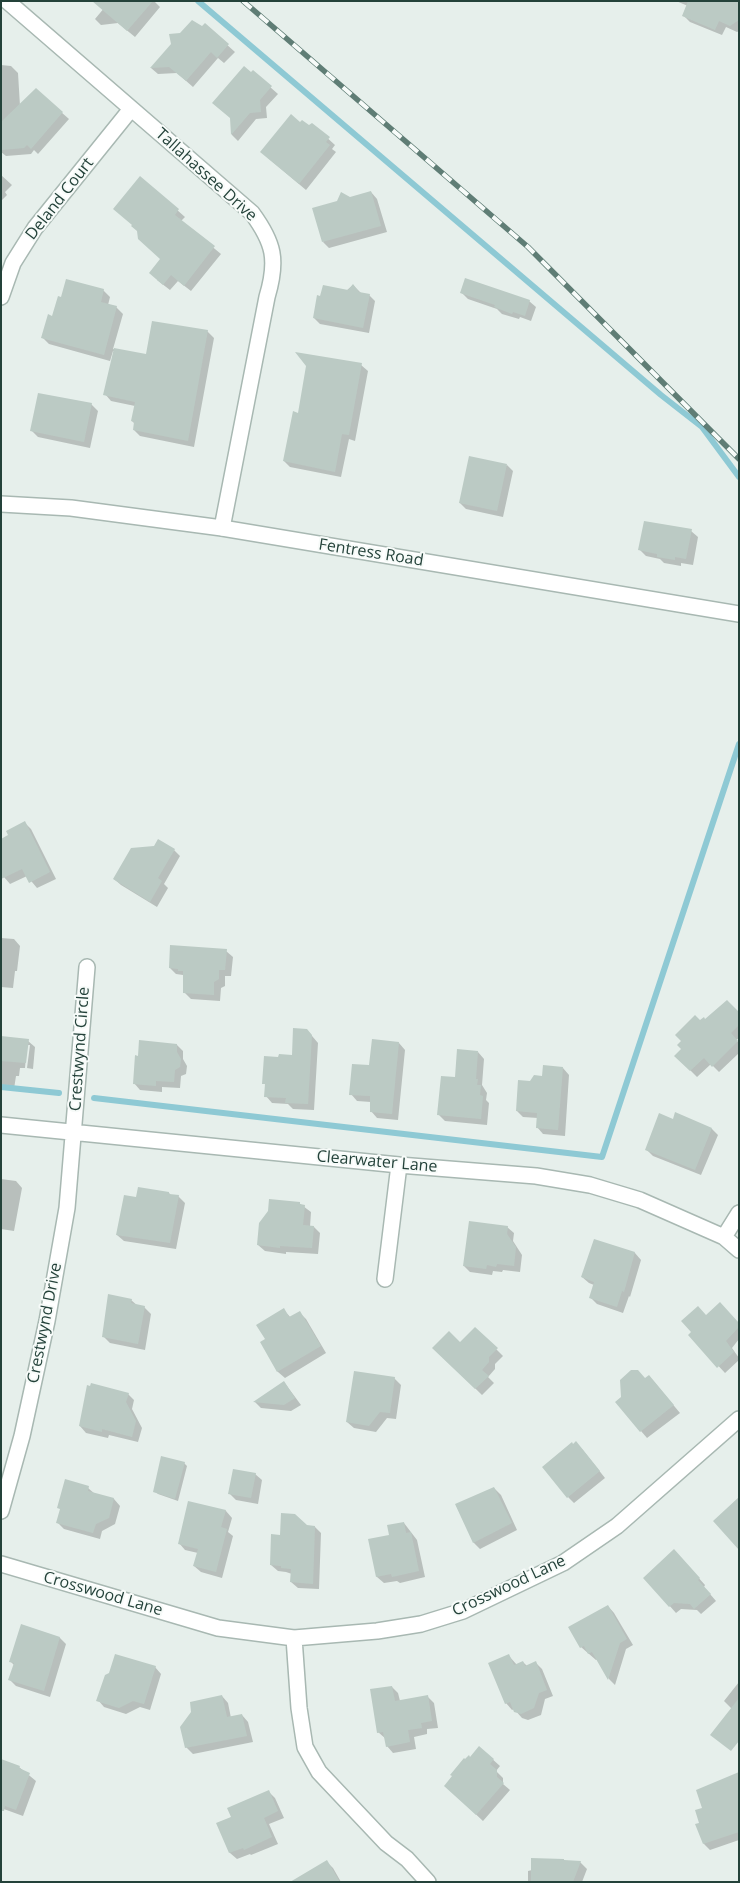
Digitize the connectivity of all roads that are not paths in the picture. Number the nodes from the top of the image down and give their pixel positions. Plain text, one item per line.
1 (7, 1) edge
2 (131, 109) junction
3 (1, 297) edge
4 (1, 504) edge
5 (222, 528) junction
6 (739, 614) edge
7 (86, 967) dead end
8 (1, 1125) edge
9 (74, 1132) junction
10 (399, 1164) junction
11 (739, 1214) edge
12 (724, 1237) junction
13 (739, 1250) edge
14 (385, 1279) dead end
15 (739, 1419) edge
16 (1, 1512) edge
17 (1, 1564) edge
18 (294, 1638) junction
19 (428, 1882) edge

1 - 2 street, Tallahassee Drive
2 - 3 street, Deland Court
2 - 5 street, Tallahassee Drive
4 - 5 street, Fentress Road
5 - 6 street, Fentress Road
7 - 9 street, Crestwynd Circle
8 - 9 street, Clearwater Lane
9 - 10 street, Clearwater Lane
9 - 16 street, Crestwynd Drive
10 - 12 street, Clearwater Lane
10 - 14 street
11 - 12 street
12 - 13 street, Clearwater Lane
15 - 18 street, Crosswood Lane
17 - 18 street, Crosswood Lane
18 - 19 street

